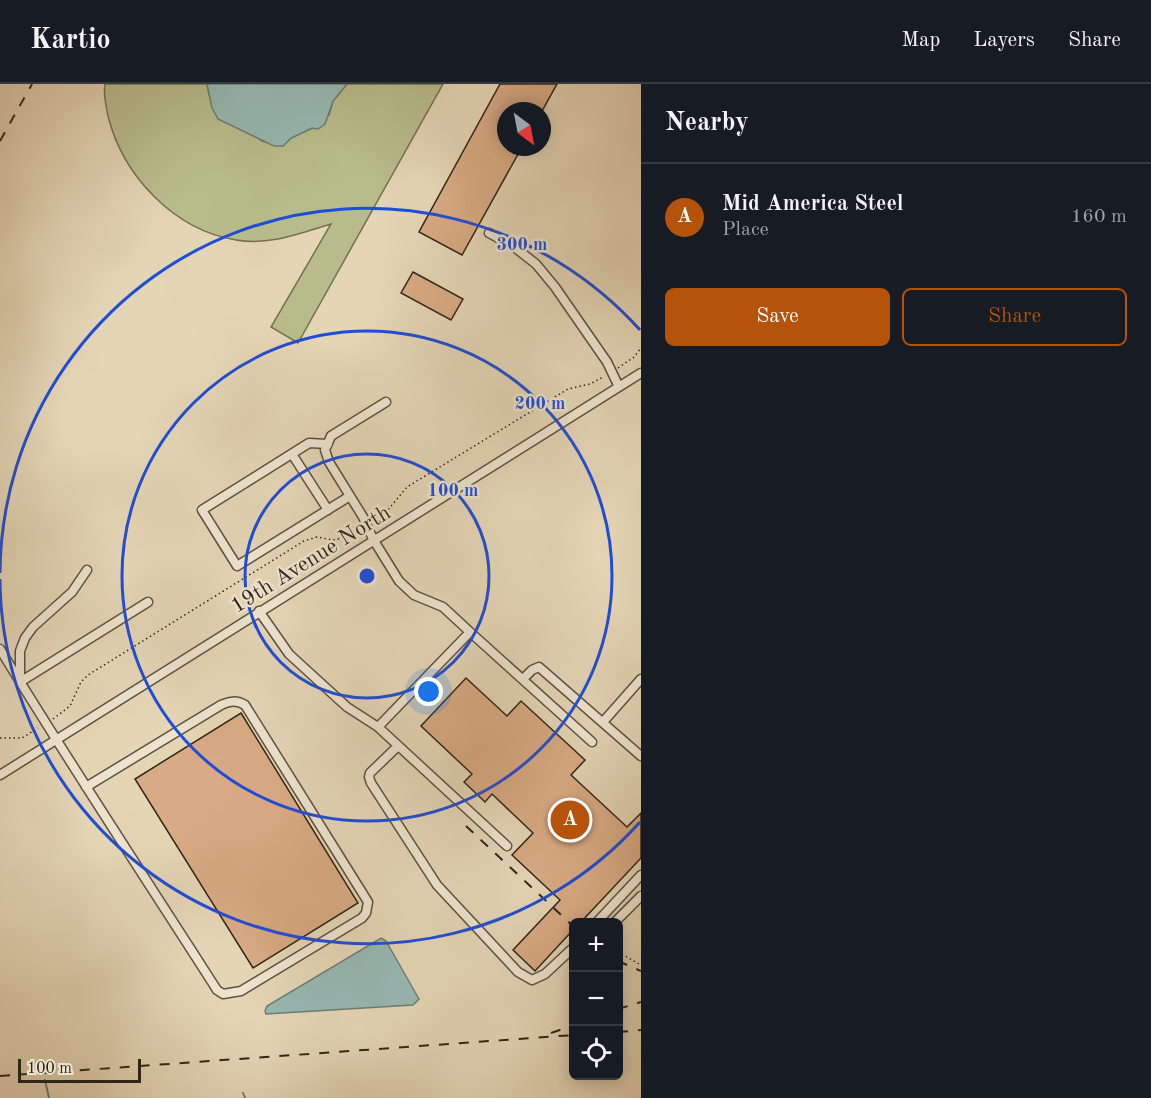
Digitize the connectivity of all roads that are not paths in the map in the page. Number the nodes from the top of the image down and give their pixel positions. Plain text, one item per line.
1 (489, 233) dead end
2 (641, 373) edge
3 (619, 387) junction
4 (386, 402) dead end
5 (328, 444) junction
6 (292, 454) junction
7 (350, 496) junction
8 (328, 510) junction
9 (373, 539) junction
10 (87, 570) dead end
11 (148, 602) dead end
12 (259, 611) junction
13 (470, 632) junction
14 (0, 649) edge
15 (3, 659) edge
16 (523, 679) junction
17 (641, 679) edge
18 (20, 682) junction
19 (632, 689) junction
20 (641, 697) edge
21 (603, 722) junction
22 (378, 727) junction
23 (56, 740) junction
24 (591, 742) dead end
25 (398, 746) junction
26 (641, 756) edge
27 (0, 775) edge
28 (86, 787) junction
29 (507, 846) dead end
30 (641, 875) edge
31 (641, 896) edge
32 (601, 918) edge
33 (619, 918) edge
34 (569, 951) edge

1 - 3 street
2 - 3 street, 19th Avenue North
3 - 9 street, 19th Avenue North
4 - 5 street
5 - 6 street
5 - 7 street
6 - 8 street
6 - 8 street
7 - 8 street
7 - 9 street
9 - 12 street, 19th Avenue North
9 - 13 street
10 - 18 street
11 - 18 street
12 - 22 street
12 - 23 street, 19th Avenue North
13 - 16 street
13 - 22 street
14 - 15 street
15 - 18 street
16 - 21 street
16 - 24 street
17 - 19 street
18 - 23 street
19 - 20 street
19 - 21 street
21 - 26 street
22 - 25 street
23 - 27 street, 19th Avenue North
23 - 28 street
25 - 29 street
25 - 34 street
28 - 28 street
30 - 32 street
31 - 33 street

